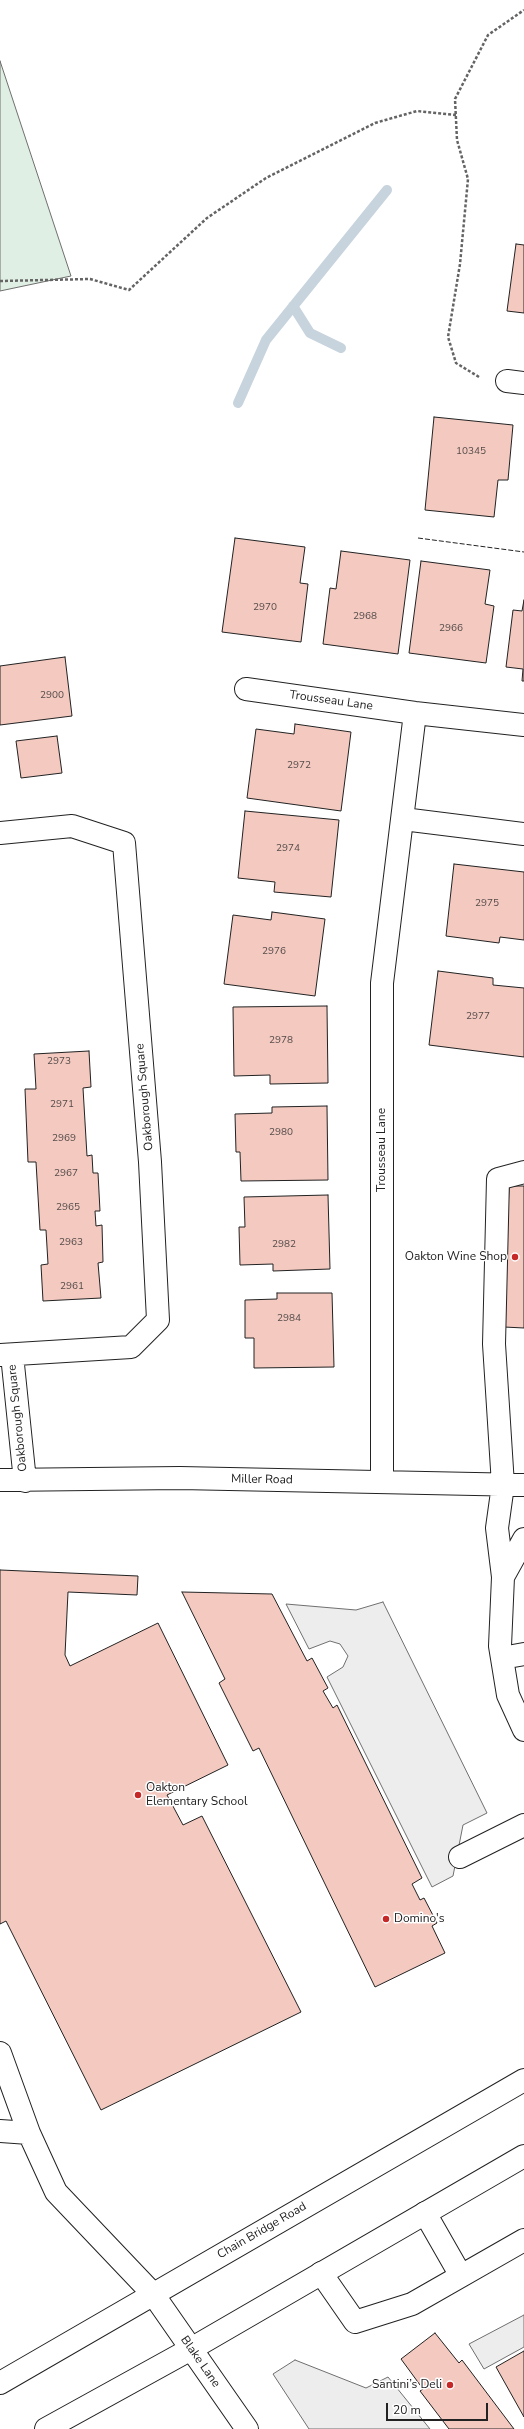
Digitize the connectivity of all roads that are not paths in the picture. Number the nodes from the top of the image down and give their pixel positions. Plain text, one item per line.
1 (246, 689) dead end
2 (415, 713) junction
3 (524, 726) edge
4 (403, 819) junction
5 (0, 833) edge
6 (524, 834) edge
7 (524, 1172) edge
8 (6, 1355) edge
9 (0, 1480) edge
10 (24, 1481) junction
11 (382, 1482) junction
12 (503, 1485) junction
13 (524, 1485) edge
14 (524, 1539) edge
15 (502, 1577) junction
16 (524, 1654) edge
17 (502, 1658) junction
18 (522, 1722) edge
19 (524, 1825) edge
20 (460, 1857) dead end
21 (0, 2053) edge
22 (524, 2080) edge
23 (0, 2131) edge
24 (29, 2133) junction
25 (524, 2156) edge
26 (425, 2213) junction
27 (524, 2240) edge
28 (321, 2273) junction
29 (461, 2276) junction
30 (153, 2294) junction
31 (191, 2349) junction
32 (0, 2383) edge
33 (46, 2429) edge
34 (247, 2429) edge

1 - 2 street, Trousseau Lane
2 - 3 street, Trousseau Lane
2 - 4 street, Trousseau Lane
4 - 6 street
4 - 11 street, Trousseau Lane
5 - 8 street, Oakborough Square
7 - 12 street
8 - 10 street, Oakborough Square
9 - 10 street, Miller Road
10 - 11 street, Miller Road
11 - 12 street, Miller Road
12 - 13 street, Miller Road
12 - 15 street
14 - 15 street
15 - 17 street
16 - 17 street
17 - 18 street
19 - 20 street
21 - 24 street, Blake Lane
22 - 30 street, Chain Bridge Road
23 - 24 street
24 - 30 street, Blake Lane
25 - 26 street
26 - 28 street
26 - 29 street
27 - 29 street
28 - 29 street
28 - 31 street
30 - 31 street, Blake Lane
30 - 32 street, Chain Bridge Road
31 - 33 street
31 - 34 street, Blake Lane

